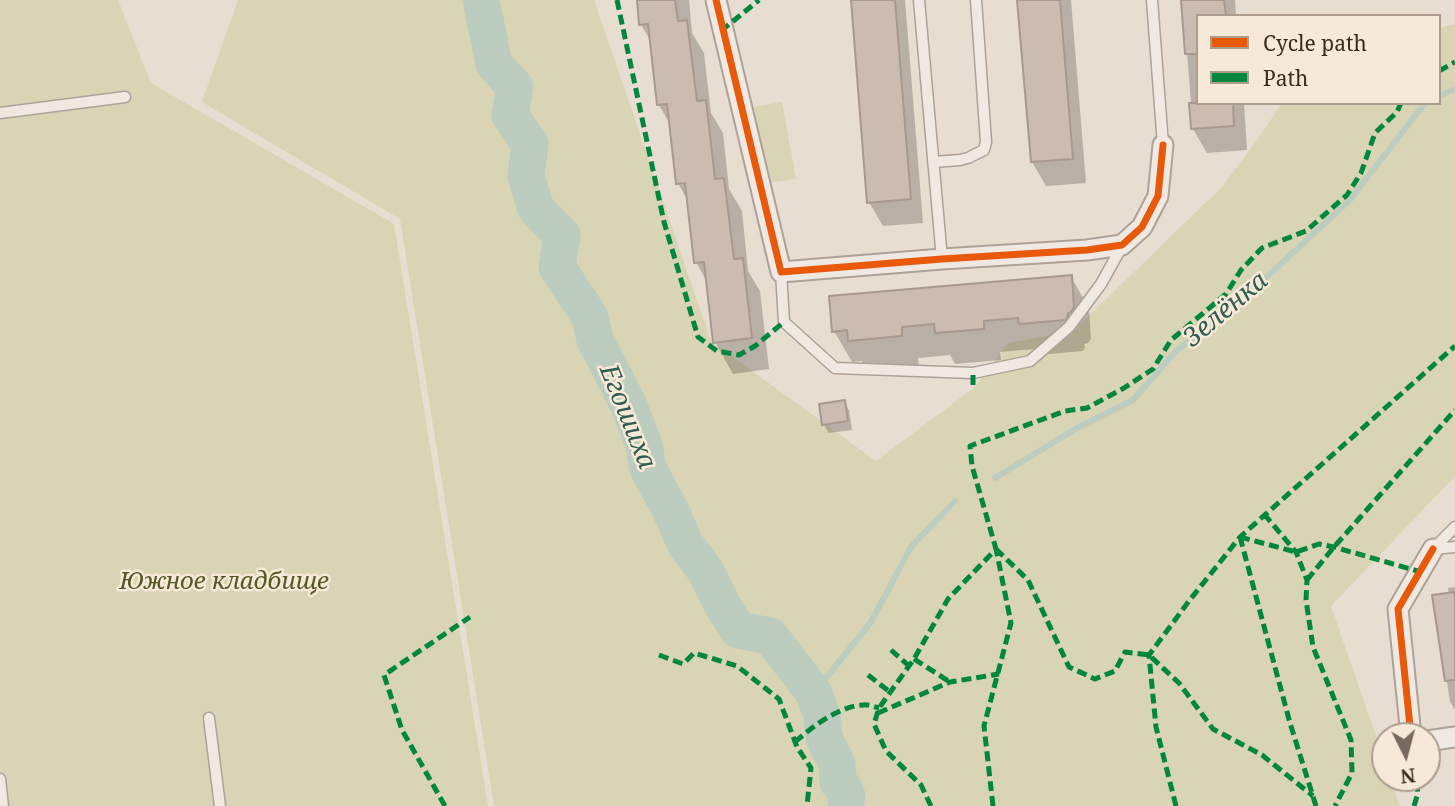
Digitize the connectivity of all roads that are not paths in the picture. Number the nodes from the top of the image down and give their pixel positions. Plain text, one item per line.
1 (716, 0) edge
2 (919, 0) edge
3 (976, 0) edge
4 (1152, 0) edge
5 (125, 97) dead end
6 (0, 113) edge
7 (1163, 145) joint
8 (933, 162) junction
9 (1122, 245) junction
10 (942, 259) junction
11 (781, 272) junction
12 (1455, 527) edge
13 (1455, 547) edge
14 (1433, 549) junction
15 (209, 718) dead end
16 (1410, 722) edge
17 (0, 779) edge
18 (3, 806) edge
19 (220, 806) edge

1 - 11 street
2 - 8 lane
3 - 8 lane
4 - 7 lane
5 - 6 lane
7 - 9 street
8 - 10 lane
9 - 10 street
9 - 11 lane
10 - 11 street
12 - 14 lane
13 - 14 lane
14 - 16 street
15 - 19 lane
17 - 18 lane

